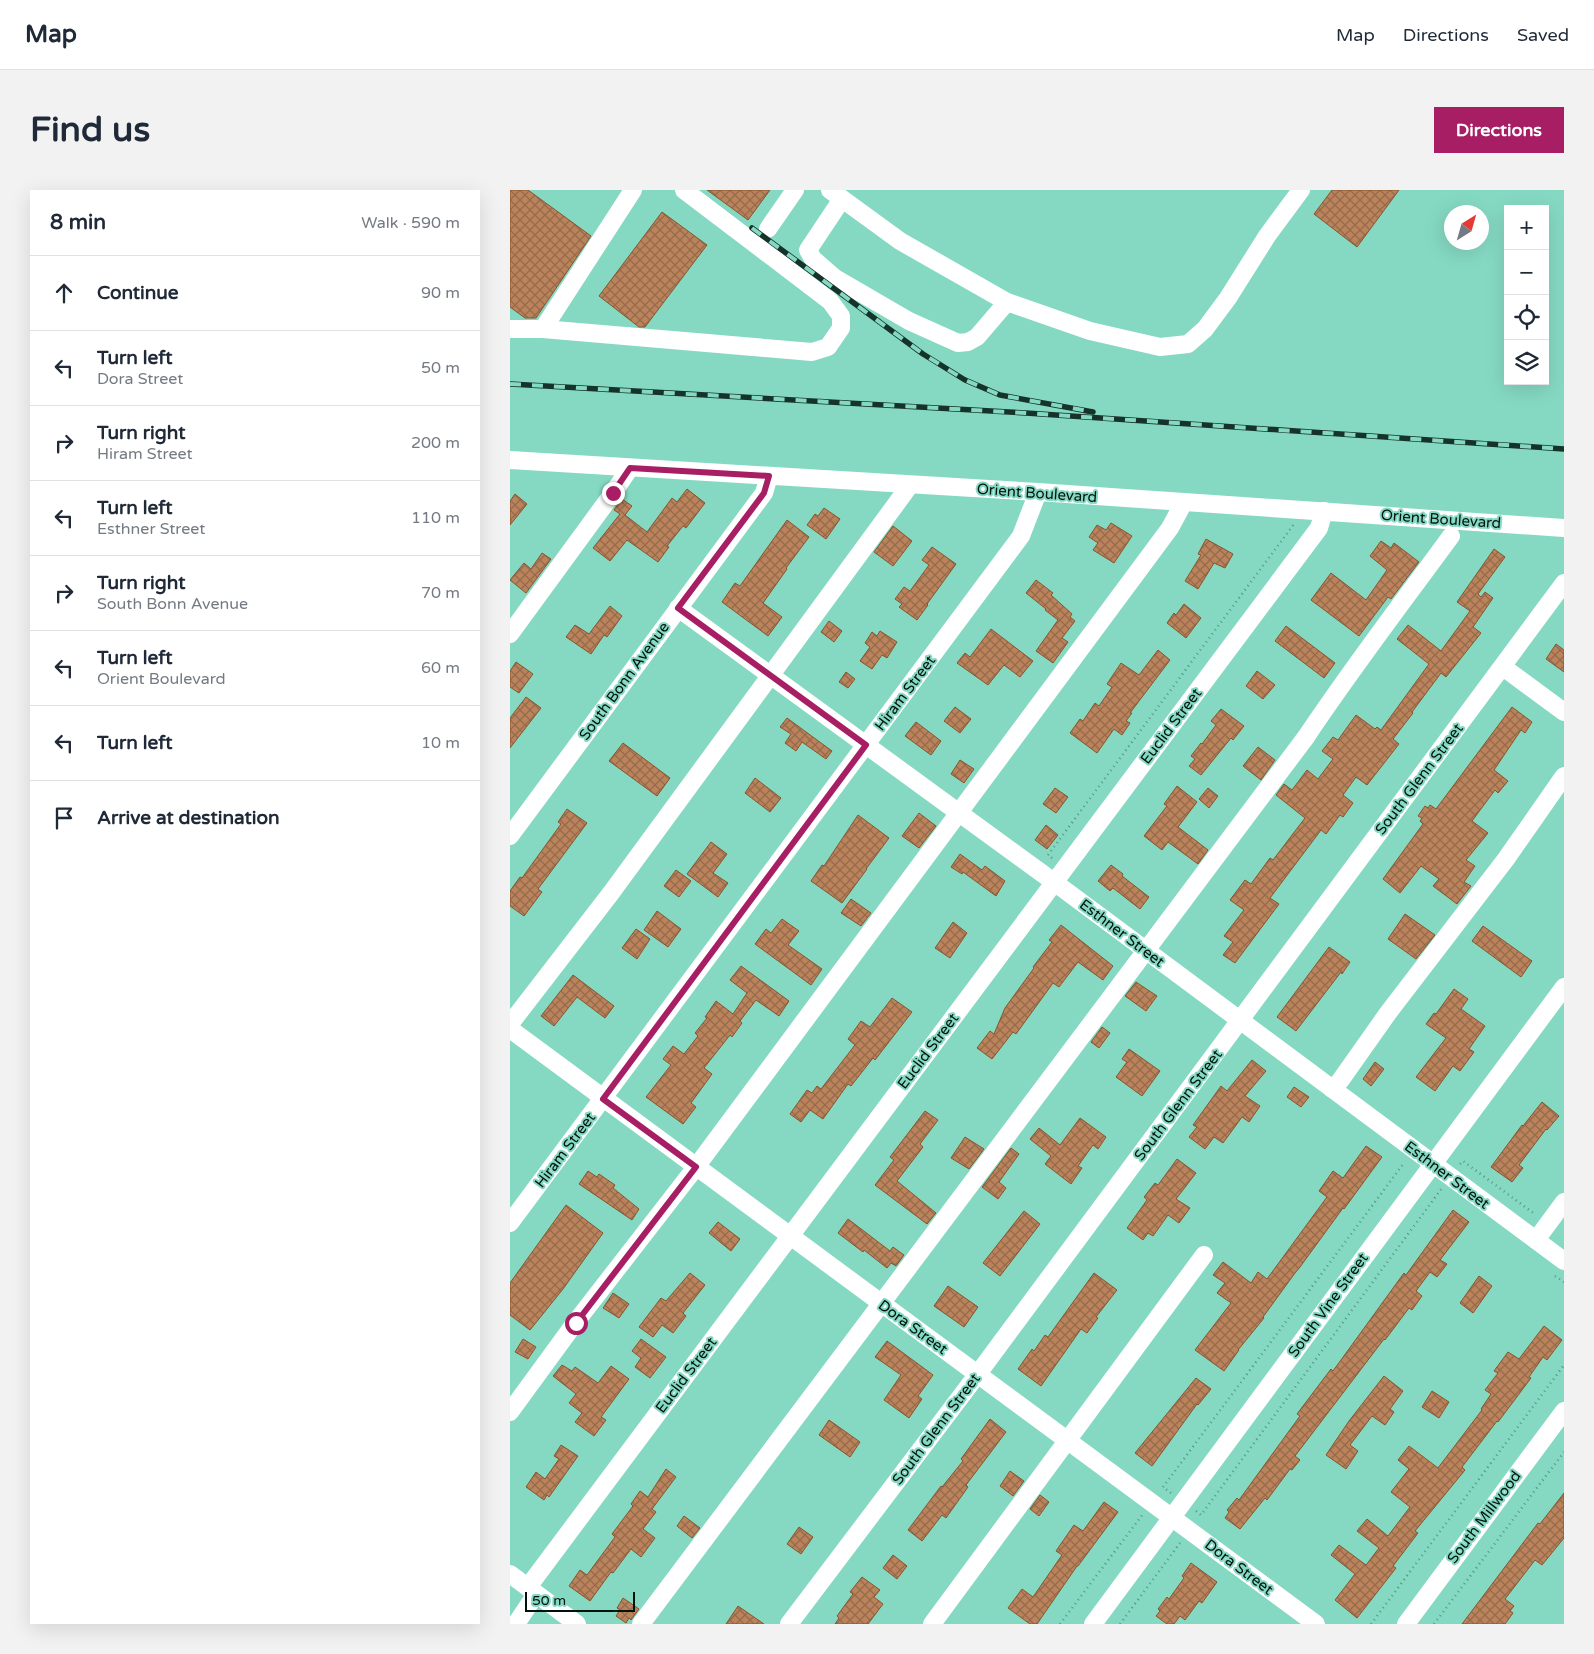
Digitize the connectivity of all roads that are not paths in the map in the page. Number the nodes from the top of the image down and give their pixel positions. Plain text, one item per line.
1 (633, 190) edge
2 (684, 190) edge
3 (795, 190) edge
4 (1301, 190) edge
5 (836, 194) edge
6 (768, 228) dead end
7 (1007, 302) junction
8 (510, 329) edge
9 (543, 329) junction
10 (510, 460) edge
11 (630, 468) junction
12 (769, 476) junction
13 (910, 484) junction
14 (1038, 492) junction
15 (1184, 502) junction
16 (1324, 511) junction
17 (1564, 528) edge
18 (1451, 536) dead end
19 (1564, 583) edge
20 (678, 608) junction
21 (510, 634) edge
22 (1502, 667) junction
23 (770, 675) junction
24 (1564, 712) edge
25 (866, 745) junction
26 (1564, 776) edge
27 (959, 812) junction
28 (510, 836) edge
29 (1054, 882) junction
30 (1145, 950) junction
31 (1564, 987) edge
32 (1240, 1021) junction
33 (510, 1024) edge
34 (510, 1029) edge
35 (1332, 1089) junction
36 (603, 1099) junction
37 (1432, 1164) junction
38 (696, 1167) junction
39 (1564, 1202) edge
40 (510, 1223) edge
41 (789, 1236) junction
42 (1536, 1240) junction
43 (1204, 1255) dead end
44 (1564, 1262) edge
45 (882, 1304) junction
46 (977, 1374) junction
47 (1564, 1411) edge
48 (510, 1412) edge
49 (1067, 1440) junction
50 (1172, 1517) junction
51 (510, 1574) edge
52 (532, 1591) junction
53 (516, 1624) edge
54 (577, 1624) edge
55 (641, 1624) edge
56 (789, 1624) edge
57 (932, 1624) edge
58 (1093, 1624) edge
59 (1316, 1624) edge
60 (1406, 1624) edge

1 - 9 street
2 - 9 street
3 - 6 street
4 - 7 street
5 - 7 street
5 - 7 street
8 - 9 street
10 - 11 street, Orient Boulevard
11 - 12 street, Orient Boulevard
11 - 21 street
12 - 13 street, Orient Boulevard
12 - 20 street, South Bonn Avenue
13 - 14 street, Orient Boulevard
13 - 23 street
14 - 15 street, Orient Boulevard
14 - 25 street, Hiram Street
15 - 16 street, Orient Boulevard
15 - 27 street
16 - 17 street, Orient Boulevard
16 - 29 street, Euclid Street
18 - 30 street
19 - 22 street, South Glenn Street
20 - 23 street, Esthner Street
20 - 28 street, South Bonn Avenue
22 - 24 street
22 - 32 street, South Glenn Street
23 - 25 street, Esthner Street
23 - 33 street
25 - 27 street, Esthner Street
25 - 36 street, Hiram Street
26 - 35 street
27 - 29 street, Esthner Street
27 - 38 street
29 - 30 street, Esthner Street
29 - 41 street, Euclid Street
30 - 32 street, Esthner Street
30 - 45 street
31 - 37 street, South Vine Street
32 - 35 street, Esthner Street
32 - 46 street, South Glenn Street
34 - 36 street, Dora Street
35 - 37 street, Esthner Street
36 - 38 street, Dora Street
36 - 40 street, Hiram Street
37 - 42 street, Esthner Street
37 - 50 street, South Vine Street
38 - 41 street, Dora Street
38 - 48 street
39 - 42 street
41 - 45 street, Dora Street
41 - 52 street, Euclid Street
42 - 44 street, Esthner Street
43 - 49 street
45 - 46 street, Dora Street
45 - 55 street
46 - 49 street, Dora Street
46 - 56 street, South Glenn Street
47 - 60 street, South Millwood
49 - 50 street, Dora Street
49 - 57 street
50 - 58 street, South Vine Street
50 - 59 street, Dora Street
51 - 52 street
52 - 53 street, Euclid Street
52 - 54 street

